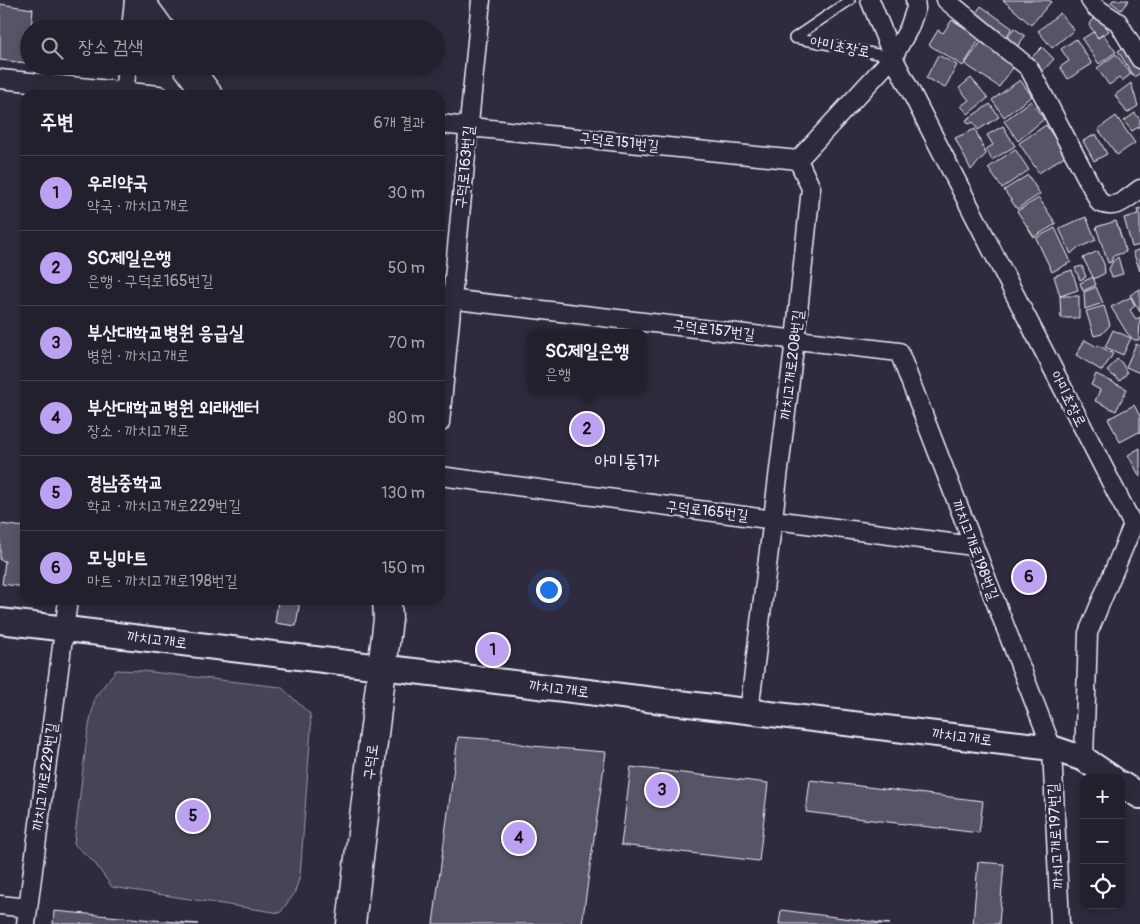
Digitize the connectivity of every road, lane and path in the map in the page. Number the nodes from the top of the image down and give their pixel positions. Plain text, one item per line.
1 (134, 0) edge
2 (139, 0) edge
3 (481, 0) edge
4 (850, 0) edge
5 (870, 0) edge
6 (915, 0) edge
7 (946, 0) edge
8 (1090, 0) edge
9 (132, 20) edge
10 (153, 20) edge
11 (893, 57) junction
12 (1140, 59) edge
13 (126, 75) edge
14 (194, 75) edge
15 (0, 79) edge
16 (97, 90) edge
17 (124, 90) edge
18 (204, 90) edge
19 (445, 125) edge
20 (469, 127) junction
21 (798, 160) junction
22 (1140, 188) edge
23 (446, 298) edge
24 (445, 319) edge
25 (795, 340) junction
26 (898, 352) joint
27 (445, 477) edge
28 (773, 520) junction
29 (973, 546) junction
30 (67, 605) edge
31 (387, 605) edge
32 (0, 621) edge
33 (65, 629) junction
34 (382, 668) junction
35 (749, 712) junction
36 (1052, 748) junction
37 (1084, 759) junction
38 (1106, 774) edge
39 (1125, 787) edge
40 (1140, 796) edge
41 (0, 905) edge
42 (27, 916) edge
43 (351, 924) edge
44 (1060, 924) edge

1 - 9 street
2 - 10 main road
3 - 20 street, 구덕로163번길
4 - 11 lane, 아미초장로
5 - 11 street, 아미초장로
6 - 11 street
7 - 22 street
8 - 12 street
11 - 21 street
11 - 37 street, 아미초장로
13 - 17 street
14 - 18 main road
15 - 16 street
19 - 20 street, 구덕로151번길
20 - 21 street, 구덕로151번길
20 - 23 street, 구덕로163번길
21 - 25 street, 까치고개로208번길
23 - 24 street, 구덕로163번길
23 - 25 street, 구덕로157번길
25 - 26 street, 구덕로157번길
25 - 28 street, 까치고개로208번길
26 - 29 street, 까치고개로198번길
27 - 28 street, 구덕로165번길
28 - 29 street, 구덕로165번길
28 - 35 street, 까치고개로208번길
29 - 36 street, 까치고개로198번길
30 - 33 street, 까치고개로229번길
31 - 34 main road, 구덕로
32 - 33 main road, 까치고개로
33 - 34 main road, 까치고개로
33 - 42 street, 까치고개로229번길
34 - 35 main road, 까치고개로
34 - 43 main road, 구덕로
35 - 36 main road, 까치고개로
36 - 37 main road, 까치고개로
36 - 44 street, 까치고개로197번길
37 - 38 main road, 까치고개로
39 - 40 main road
41 - 42 street

